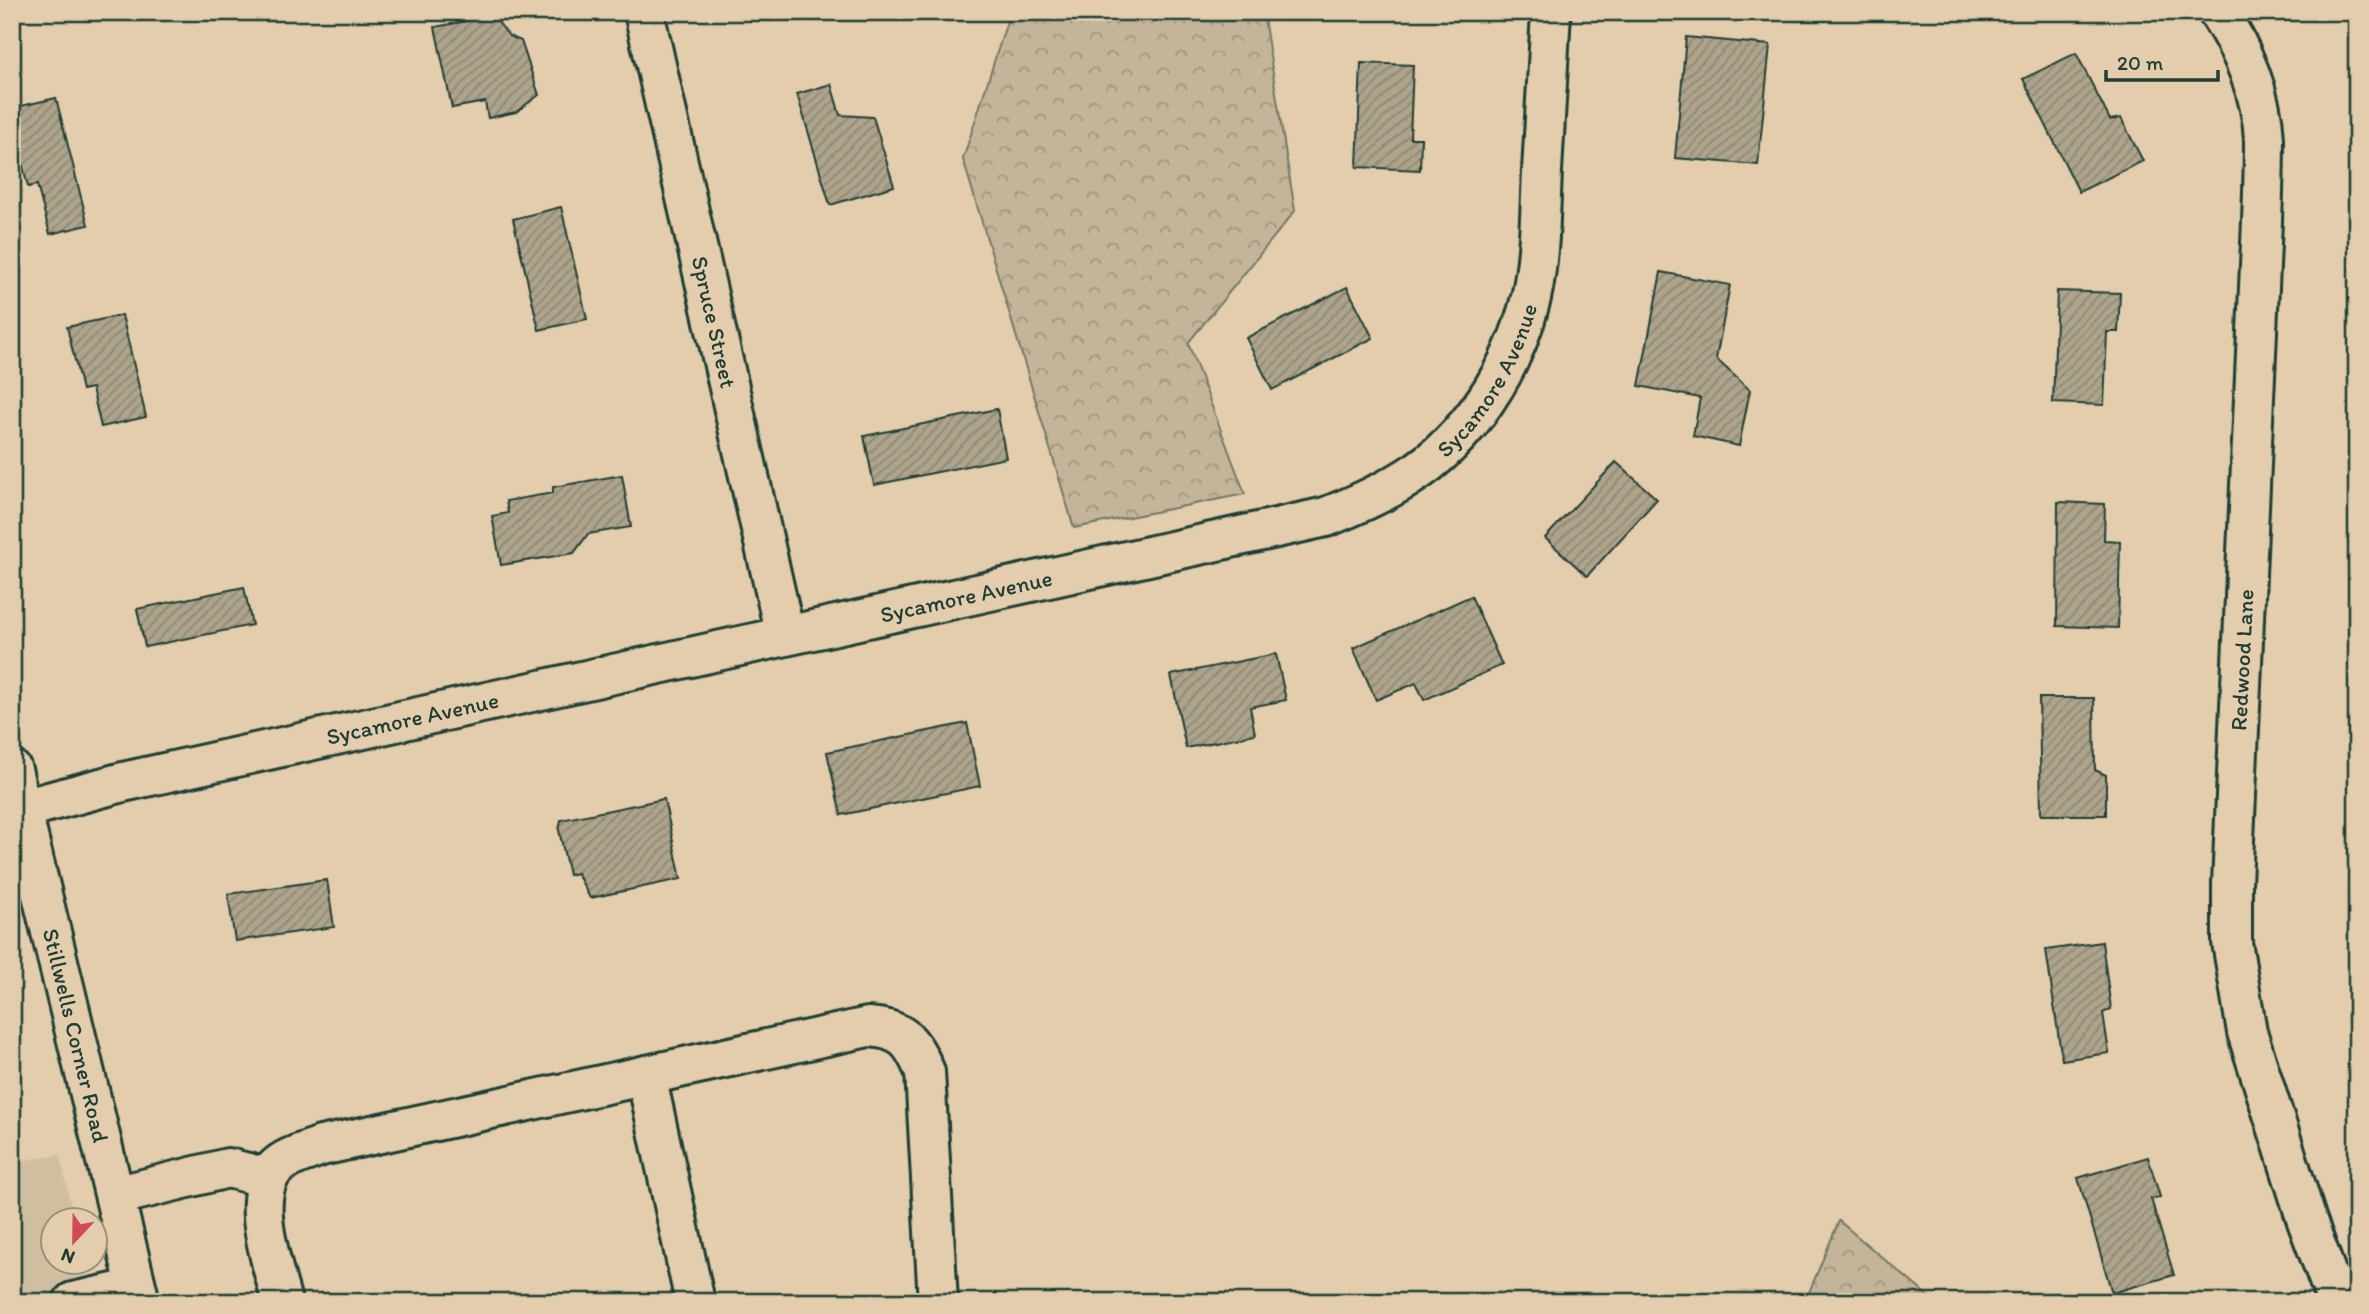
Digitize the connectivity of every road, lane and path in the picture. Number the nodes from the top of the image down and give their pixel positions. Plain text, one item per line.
1 (644, 12) edge
2 (1551, 12) edge
3 (2218, 12) edge
4 (785, 635) junction
5 (12, 770) edge
6 (22, 809) junction
7 (646, 1075) junction
8 (268, 1178) junction
9 (115, 1196) junction
10 (138, 1295) edge
11 (73, 1302) edge
12 (282, 1302) edge
13 (695, 1302) edge
14 (938, 1302) edge
15 (2337, 1302) edge

1 - 4 street, Spruce Street
2 - 4 street, Sycamore Avenue
3 - 15 street, Redwood Lane
4 - 6 street, Sycamore Avenue
5 - 6 street, Stillwells Corner Road
6 - 9 street, Stillwells Corner Road
7 - 8 street
7 - 13 street
7 - 14 street
8 - 9 street
8 - 12 street
9 - 10 street, Stillwells Corner Road
10 - 11 street

